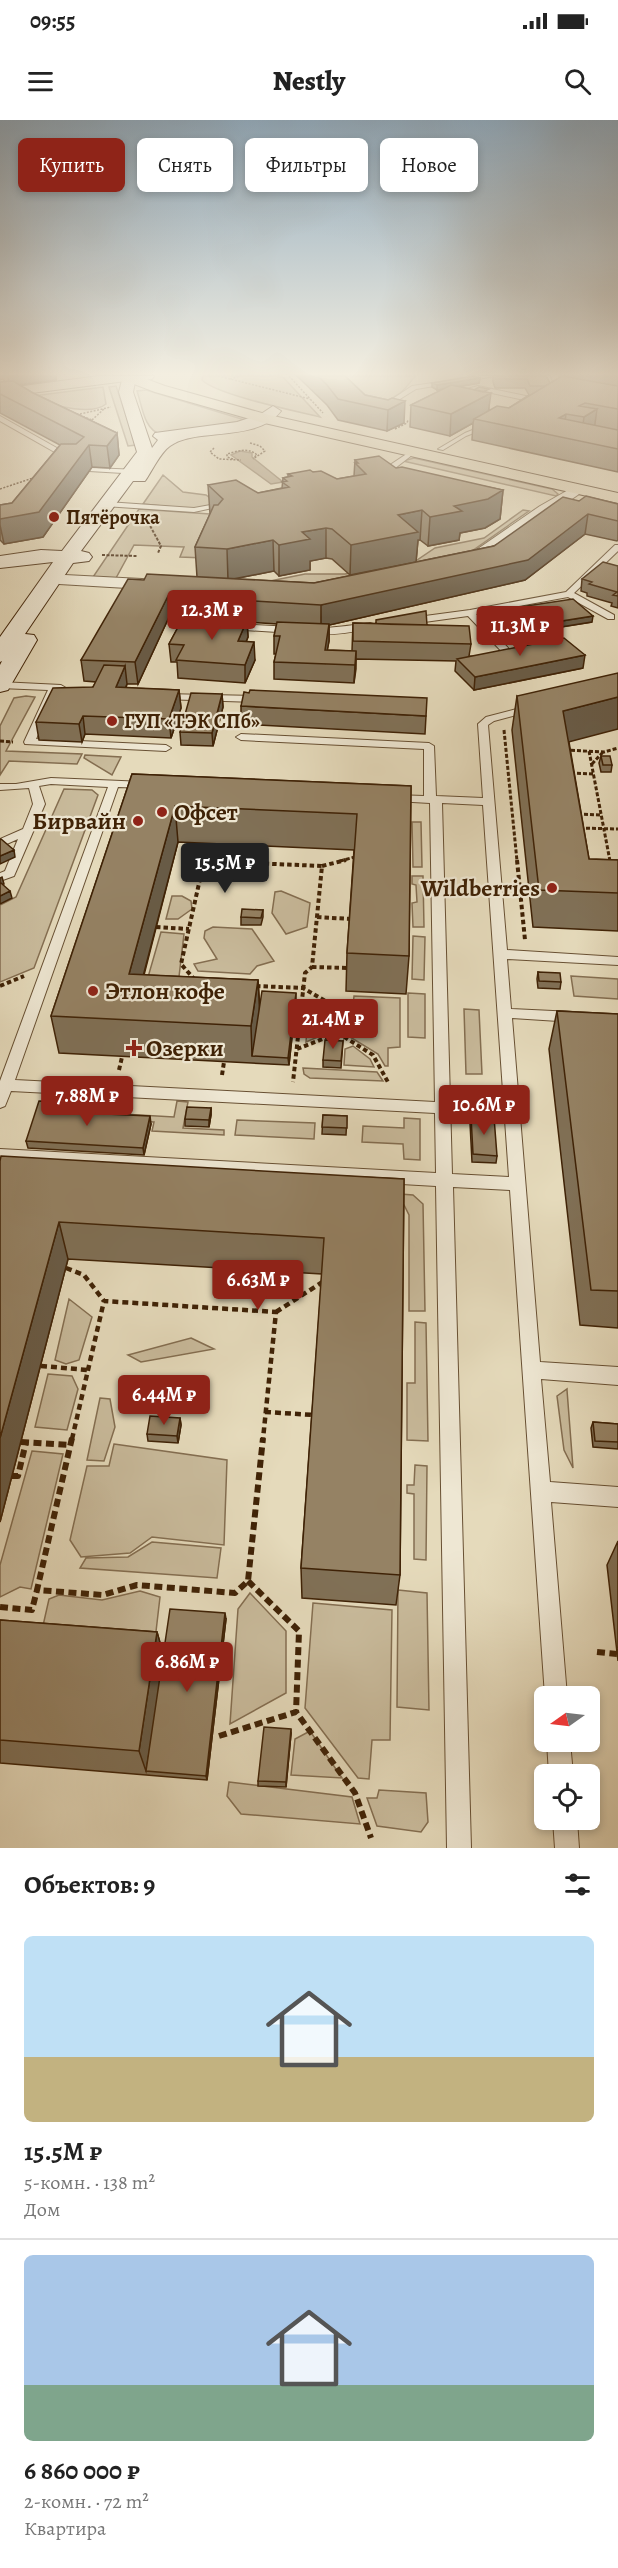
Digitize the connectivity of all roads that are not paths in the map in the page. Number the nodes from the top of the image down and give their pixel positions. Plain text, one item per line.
1 (59, 457) edge
2 (143, 457) edge
3 (151, 457) edge
4 (407, 457) edge
5 (434, 457) edge
6 (475, 457) edge
7 (50, 468) junction
8 (63, 469) edge
9 (91, 470) edge
10 (137, 472) junction
11 (42, 475) edge
12 (366, 480) edge
13 (577, 489) junction
14 (618, 489) edge
15 (618, 498) edge
16 (240, 502) edge
17 (120, 505) junction
18 (618, 548) edge
19 (83, 556) junction
20 (0, 562) edge
21 (448, 567) edge
22 (65, 580) junction
23 (181, 586) edge
24 (569, 594) junction
25 (470, 613) junction
26 (610, 617) dead end
27 (403, 622) edge
28 (381, 625) edge
29 (221, 626) edge
30 (507, 652) edge
31 (0, 655) edge
32 (0, 685) edge
33 (54, 688) junction
34 (74, 689) edge
35 (157, 696) edge
36 (270, 698) edge
37 (548, 704) edge
38 (241, 737) dead end
39 (166, 748) dead end
40 (33, 784) junction
41 (114, 784) junction
42 (161, 786) edge
43 (0, 787) edge
44 (383, 797) edge
45 (433, 799) junction
46 (489, 802) junction
47 (28, 831) junction
48 (21, 846) junction
49 (4, 847) edge
50 (0, 877) edge
51 (500, 954) junction
52 (618, 960) edge
53 (505, 1013) junction
54 (583, 1017) edge
55 (6, 1085) junction
56 (0, 1102) edge
57 (443, 1108) junction
58 (0, 1155) edge
59 (445, 1180) junction
60 (517, 1184) junction
61 (531, 1370) junction
62 (618, 1376) edge
63 (540, 1491) junction
64 (618, 1497) edge
65 (554, 1686) edge
66 (566, 1830) edge
67 (459, 1848) edge
68 (567, 1848) edge

1 - 7 lane
2 - 10 main road
3 - 10 main road
4 - 12 lane
5 - 13 main road
6 - 14 main road
7 - 8 lane
7 - 11 lane
9 - 10 lane
10 - 17 main road
13 - 15 main road
13 - 21 street
16 - 17 lane
17 - 19 main road
18 - 24 lane
19 - 20 main road
19 - 22 main road
19 - 31 main road
22 - 23 street
22 - 32 main road
24 - 25 lane
24 - 26 lane
25 - 27 lane
25 - 30 lane
28 - 29 lane
32 - 33 lane
33 - 34 lane
33 - 39 lane
35 - 36 lane
37 - 46 lane
38 - 45 lane
40 - 41 lane
40 - 43 lane
40 - 47 lane
41 - 42 lane
41 - 55 lane
44 - 45 lane
45 - 46 lane
45 - 57 lane
46 - 51 lane
47 - 48 lane
47 - 49 lane
48 - 49 lane
48 - 50 lane
51 - 52 lane
51 - 53 lane
53 - 54 lane
53 - 60 lane
55 - 56 lane
55 - 57 lane
57 - 59 lane
58 - 59 lane
59 - 60 lane
59 - 67 lane
60 - 61 lane
61 - 62 lane
61 - 63 lane
63 - 64 lane
63 - 65 lane
66 - 68 lane

